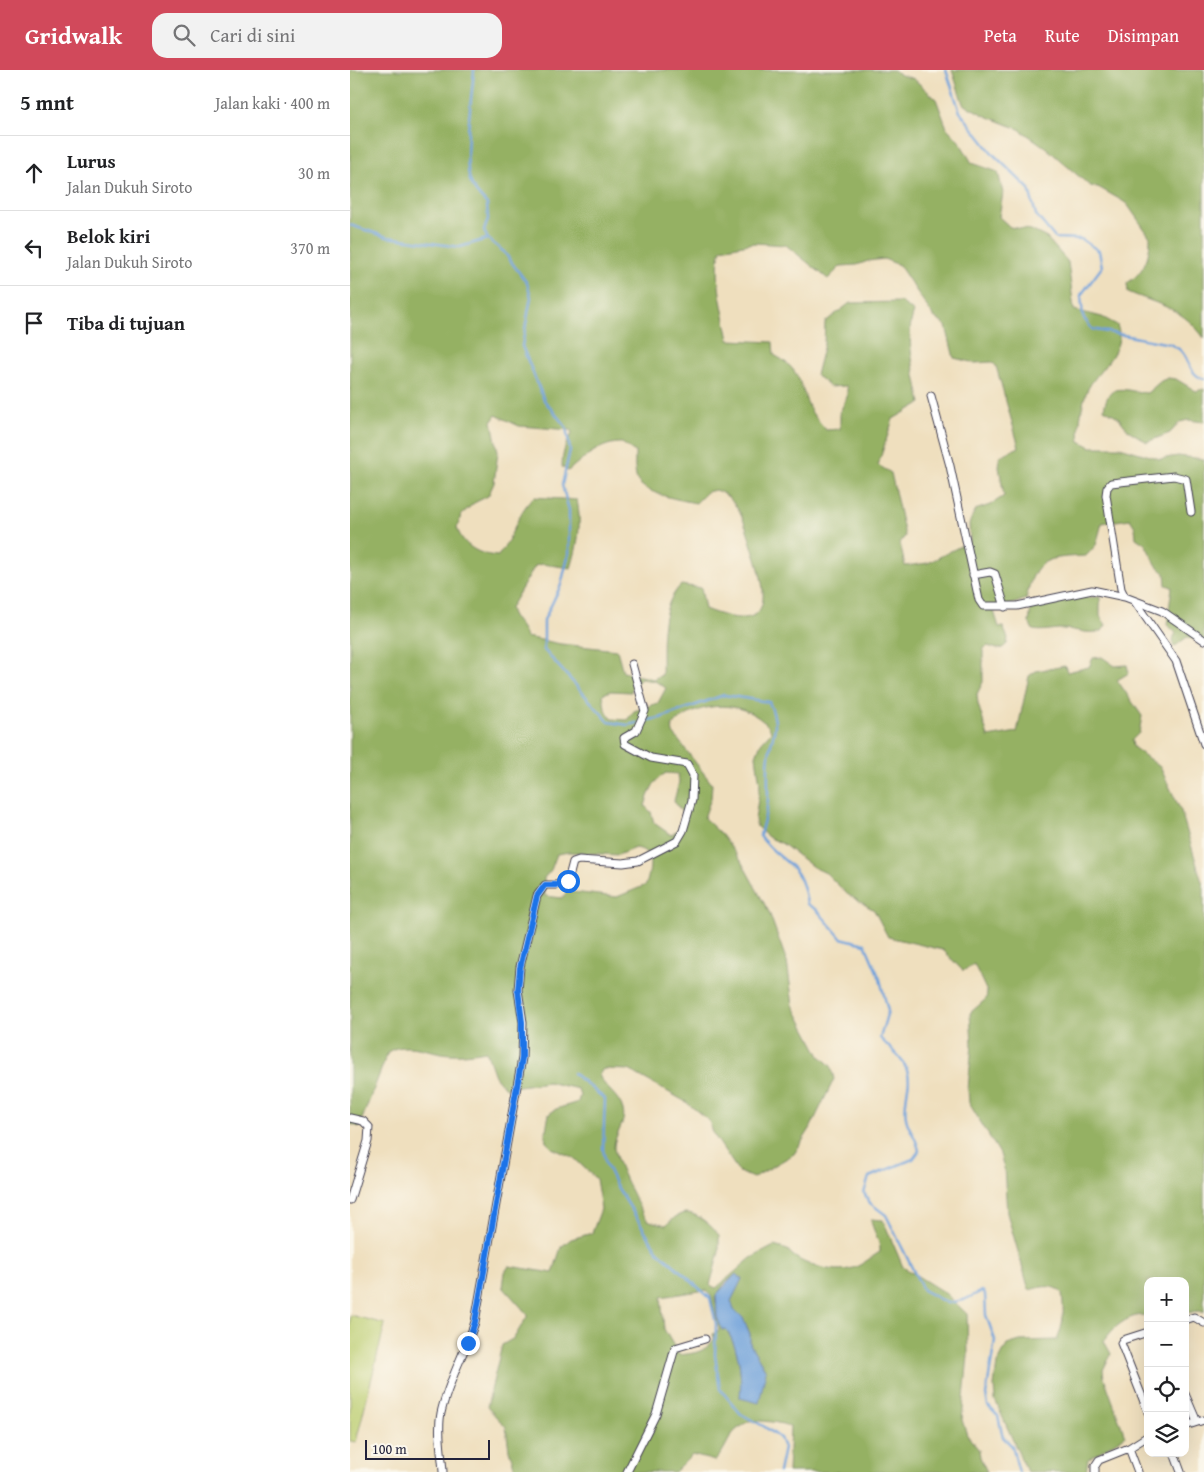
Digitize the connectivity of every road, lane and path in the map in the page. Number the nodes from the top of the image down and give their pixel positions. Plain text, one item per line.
1 (931, 396) dead end
2 (1192, 512) dead end
3 (974, 575) junction
4 (1125, 597) junction
5 (1134, 602) junction
6 (1005, 607) junction
7 (1204, 640) edge
8 (632, 664) dead end
9 (1204, 744) edge
10 (350, 1118) edge
11 (350, 1200) edge
12 (1189, 1319) edge
13 (1204, 1323) edge
14 (1144, 1333) edge
15 (706, 1339) dead end
16 (1144, 1401) edge
17 (1189, 1401) edge
18 (1201, 1421) edge
19 (1189, 1425) edge
20 (1144, 1439) edge
21 (1129, 1448) junction
22 (1175, 1457) edge
23 (443, 1472) edge
24 (627, 1472) edge
25 (1096, 1472) edge
26 (1138, 1472) edge
27 (1181, 1472) edge

1 - 3 street
2 - 4 street
3 - 6 street
3 - 6 street
4 - 5 street
4 - 6 street
5 - 7 street
5 - 9 street
8 - 23 street
10 - 11 street
12 - 13 street
14 - 16 street
15 - 24 street
17 - 18 street
18 - 19 street
20 - 21 street
21 - 25 street
21 - 26 street
22 - 27 street

